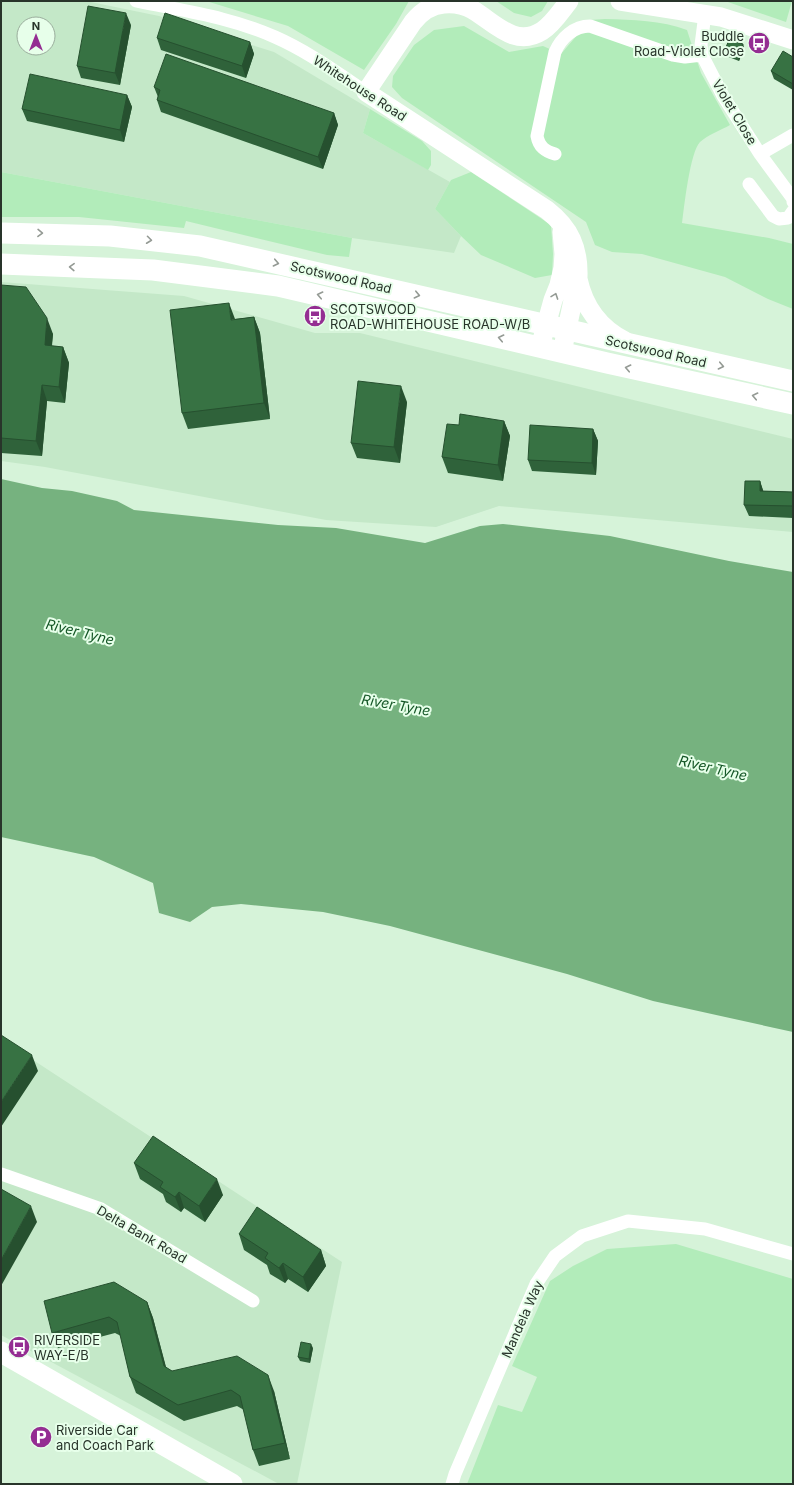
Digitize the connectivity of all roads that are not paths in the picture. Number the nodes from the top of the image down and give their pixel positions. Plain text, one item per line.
1 (136, 1) edge
2 (569, 1) edge
3 (620, 1) edge
4 (705, 14) junction
5 (793, 40) edge
6 (702, 55) junction
7 (366, 92) junction
8 (793, 135) edge
9 (555, 154) dead end
10 (760, 154) junction
11 (749, 184) dead end
12 (793, 202) edge
13 (793, 212) edge
14 (561, 223) junction
15 (1, 233) edge
16 (1, 264) edge
17 (578, 277) junction
18 (547, 325) junction
19 (568, 330) junction
20 (635, 346) junction
21 (540, 347) junction
22 (562, 352) junction
23 (793, 381) edge
24 (793, 404) edge
25 (1, 1174) edge
26 (793, 1254) edge
27 (253, 1301) dead end
28 (1, 1352) edge
29 (232, 1484) edge
30 (452, 1484) edge

1 - 7 street, Whitehouse Road
2 - 7 main road
3 - 4 main road
4 - 5 main road
4 - 6 street, Violet Close
6 - 9 street
6 - 10 street, Violet Close
7 - 14 main road, Whitehouse Road
8 - 10 street
10 - 12 street, Violet Close
11 - 13 street
14 - 17 main road, Whitehouse Road
18 -> 14 main road
15 -> 18 main road, Scotswood Road
21 -> 16 main road, Scotswood Road
17 - 19 main road, Whitehouse Road
17 - 20 main road
18 - 19 main road, Scotswood Road
18 - 21 main road
19 - 20 main road, Scotswood Road
19 - 22 main road, Whitehouse Road
20 -> 23 main road, Scotswood Road
21 - 22 main road, Scotswood Road
24 -> 22 main road, Scotswood Road
25 - 27 street, Delta Bank Road
26 - 30 street, Mandela Way
28 - 29 main road

